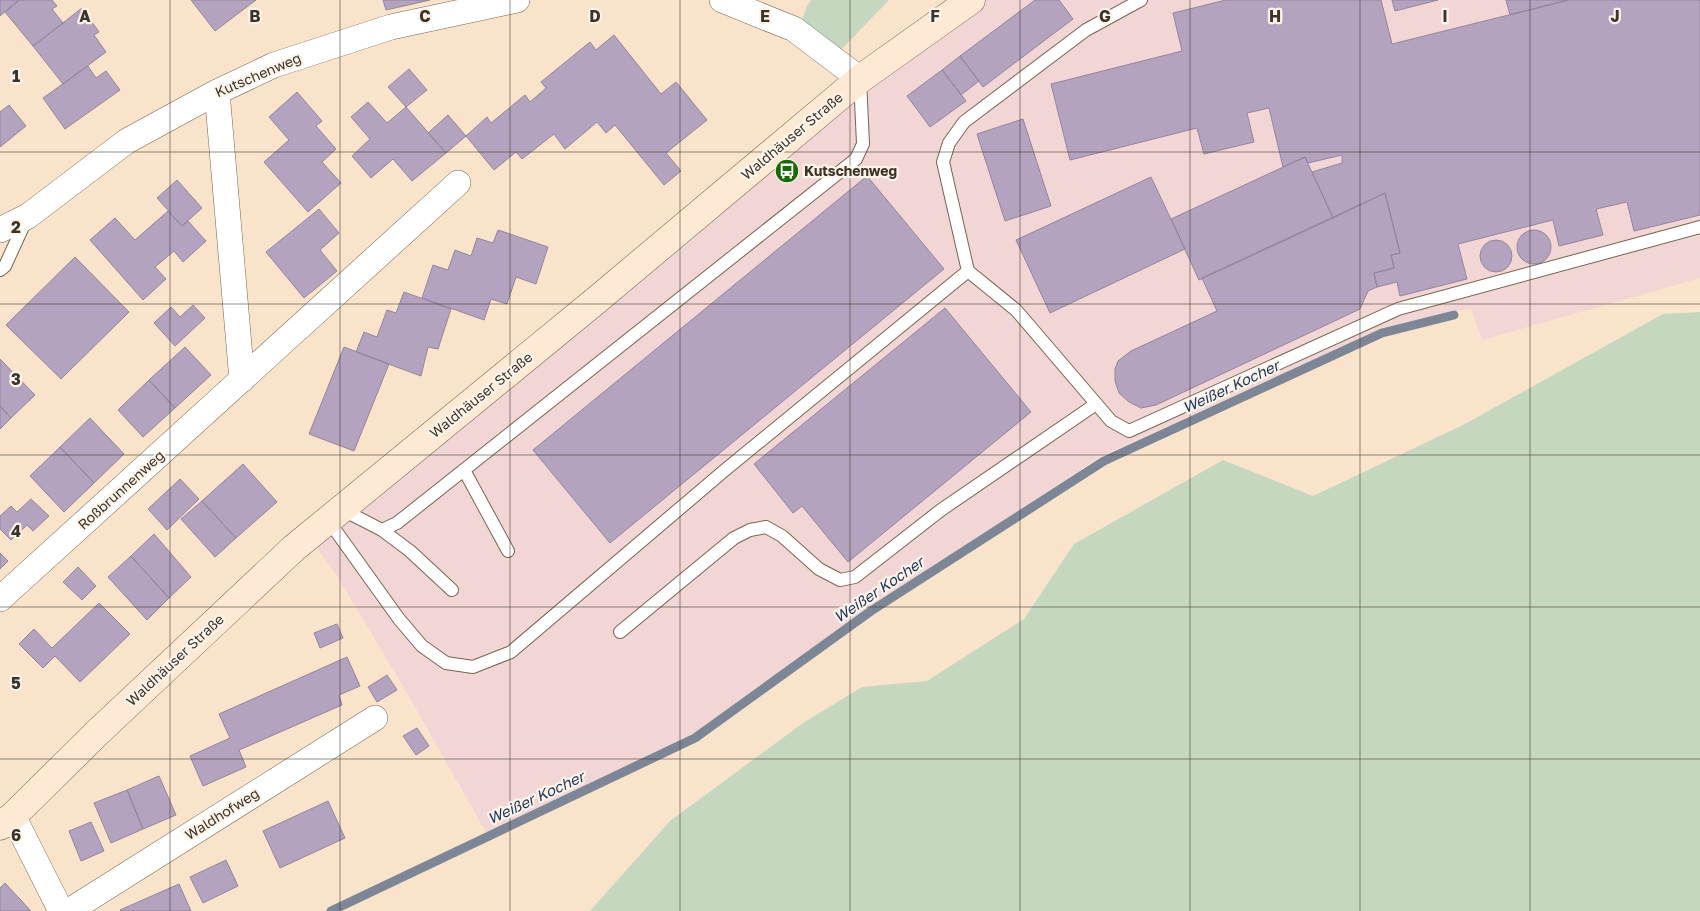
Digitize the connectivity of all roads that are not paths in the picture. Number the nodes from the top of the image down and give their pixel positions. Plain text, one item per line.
1 (517, 0) edge
2 (722, 0) edge
3 (970, 0) edge
4 (1141, 0) edge
5 (860, 79) junction
6 (217, 92) junction
7 (458, 183) dead end
8 (28, 216) junction
9 (1700, 227) edge
10 (0, 230) edge
11 (0, 270) edge
12 (968, 271) junction
13 (242, 380) junction
14 (1096, 404) junction
15 (464, 470) junction
16 (334, 514) junction
17 (382, 530) junction
18 (508, 551) dead end
19 (452, 590) dead end
20 (0, 599) edge
21 (620, 632) dead end
22 (375, 718) dead end
23 (6, 821) edge
24 (61, 911) edge
25 (69, 911) edge

1 - 6 street, Kutschenweg
2 - 5 street
3 - 5 street, Waldhäuser Straße
4 - 12 lane
5 - 15 lane
5 - 16 street, Waldhäuser Straße
6 - 8 street, Kutschenweg
6 - 13 street
7 - 13 street, Roßbrunnenweg
8 - 10 street, Kutschenweg
8 - 11 lane, Kutschenweg
9 - 14 lane
12 - 14 lane
12 - 16 lane
13 - 20 street, Roßbrunnenweg
14 - 21 lane
15 - 17 lane
15 - 18 lane
16 - 17 lane
16 - 23 street, Waldhäuser Straße
17 - 19 lane
22 - 25 street, Waldhofweg
23 - 24 street, Waldhäuser Straße

